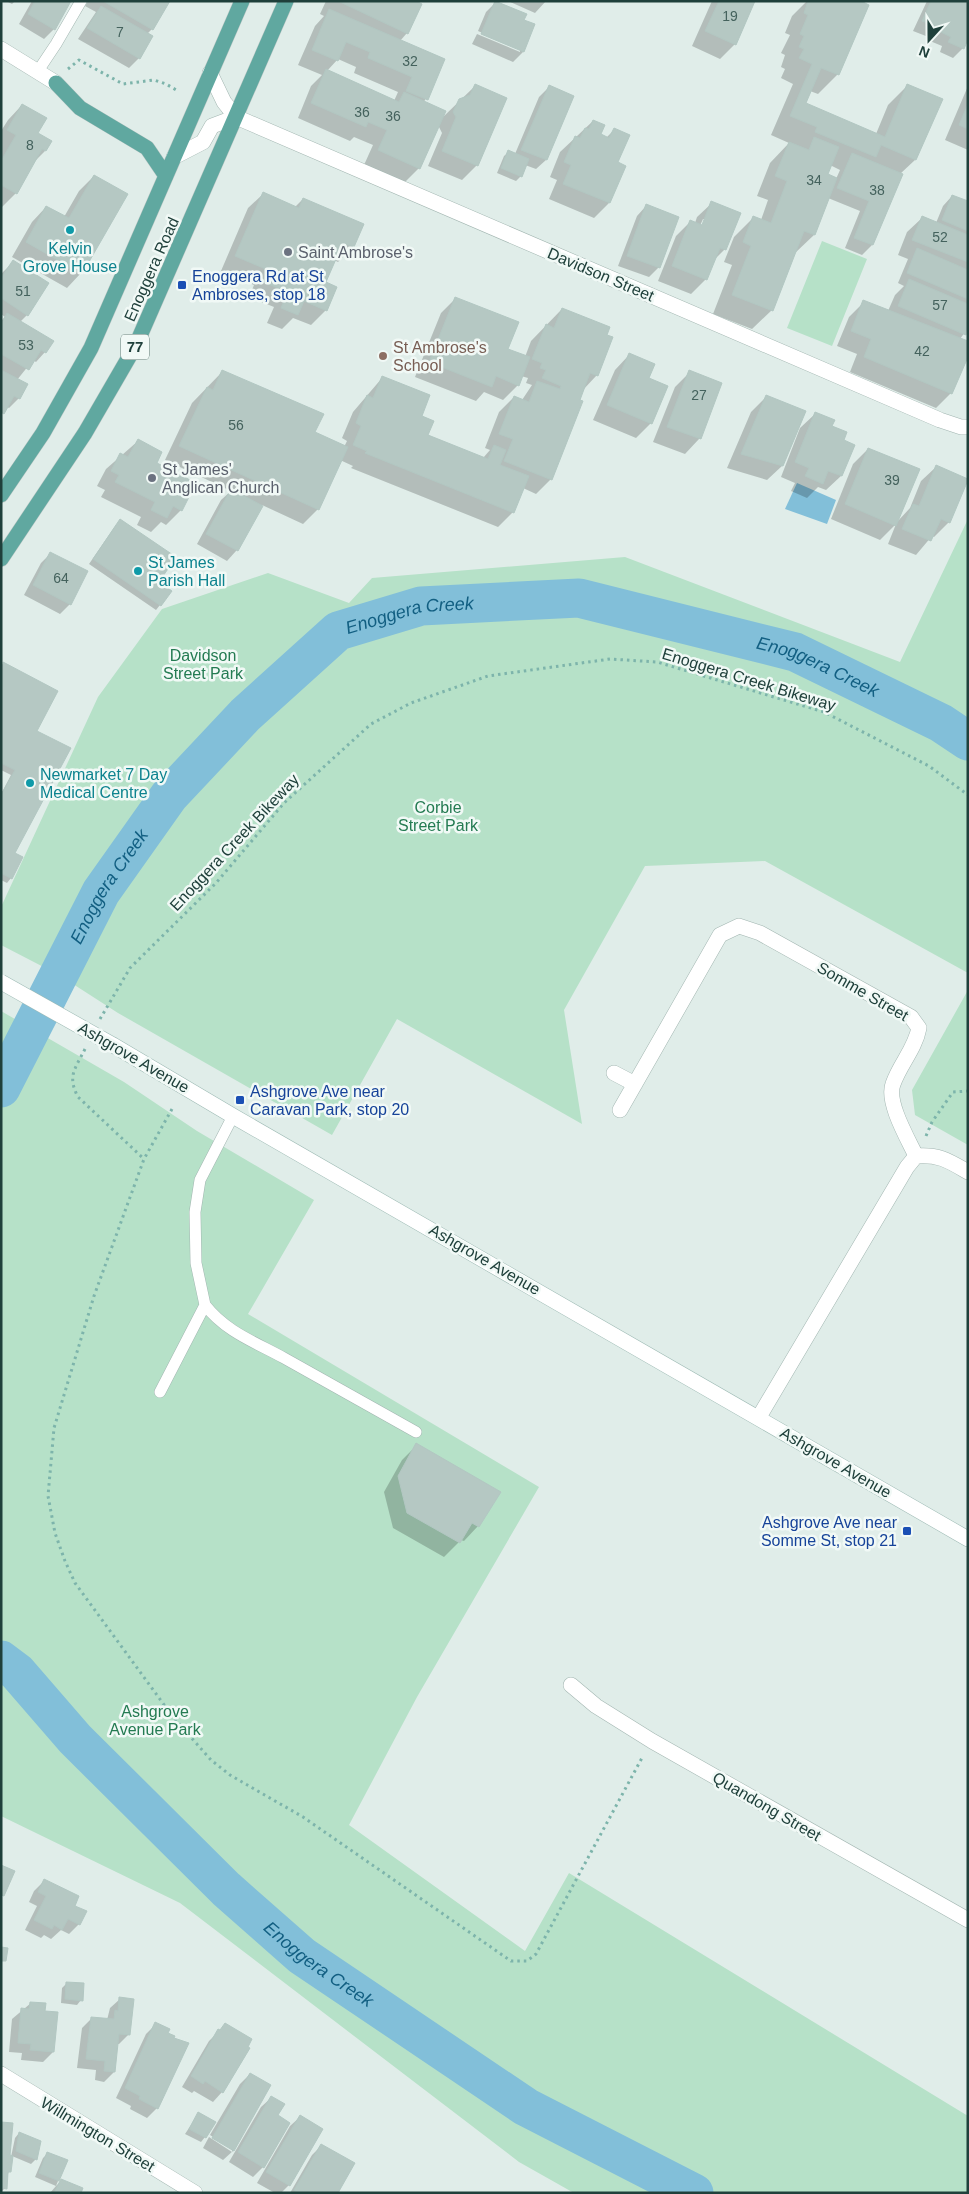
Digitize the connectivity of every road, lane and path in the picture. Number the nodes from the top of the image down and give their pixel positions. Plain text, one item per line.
1 (81, 1) edge
2 (242, 1) edge
3 (286, 1) edge
4 (1, 49) edge
5 (38, 71) junction
6 (210, 73) junction
7 (56, 82) junction
8 (178, 91) dead end
9 (236, 117) junction
10 (174, 156) junction
11 (166, 176) junction
12 (968, 427) edge
13 (1, 495) edge
14 (1, 559) edge
15 (968, 795) edge
16 (1, 982) edge
17 (98, 1024) dead end
18 (90, 1040) dead end
19 (614, 1073) dead end
20 (635, 1084) junction
21 (968, 1091) edge
22 (172, 1109) dead end
23 (620, 1110) dead end
24 (233, 1116) junction
25 (916, 1156) junction
26 (144, 1159) junction
27 (968, 1172) edge
28 (204, 1306) junction
29 (160, 1392) dead end
30 (759, 1417) junction
31 (416, 1432) dead end
32 (968, 1539) edge
33 (571, 1685) dead end
34 (652, 1741) junction
35 (968, 1920) edge
36 (1, 2074) edge
37 (188, 2191) edge

1 - 5 lane
2 - 6 main road, Enoggera Road / 77
3 - 9 main road, Enoggera Road / 77
4 - 5 street
5 - 7 street
6 - 9 street
6 - 10 main road, Enoggera Road / 77
7 - 8 path
7 - 11 main road
9 - 10 street
9 - 12 street, Davidson Street
9 - 14 main road, Enoggera Road / 77
10 - 11 main road, Enoggera Road / 77
11 - 13 main road, Enoggera Road / 77
15 - 17 path, Enoggera Creek Bikeway
16 - 24 street, Ashgrove Avenue, bridge
18 - 26 path
19 - 20 street
20 - 23 street, Somme Street
20 - 25 street, Somme Street
21 - 25 path
22 - 26 path
24 - 28 lane
24 - 30 street, Ashgrove Avenue
25 - 27 street
25 - 30 street
26 - 34 path
28 - 29 lane
28 - 31 lane
30 - 32 street, Ashgrove Avenue
33 - 34 street, Quandong Street
34 - 35 street, Quandong Street
36 - 37 street, Willmington Street

